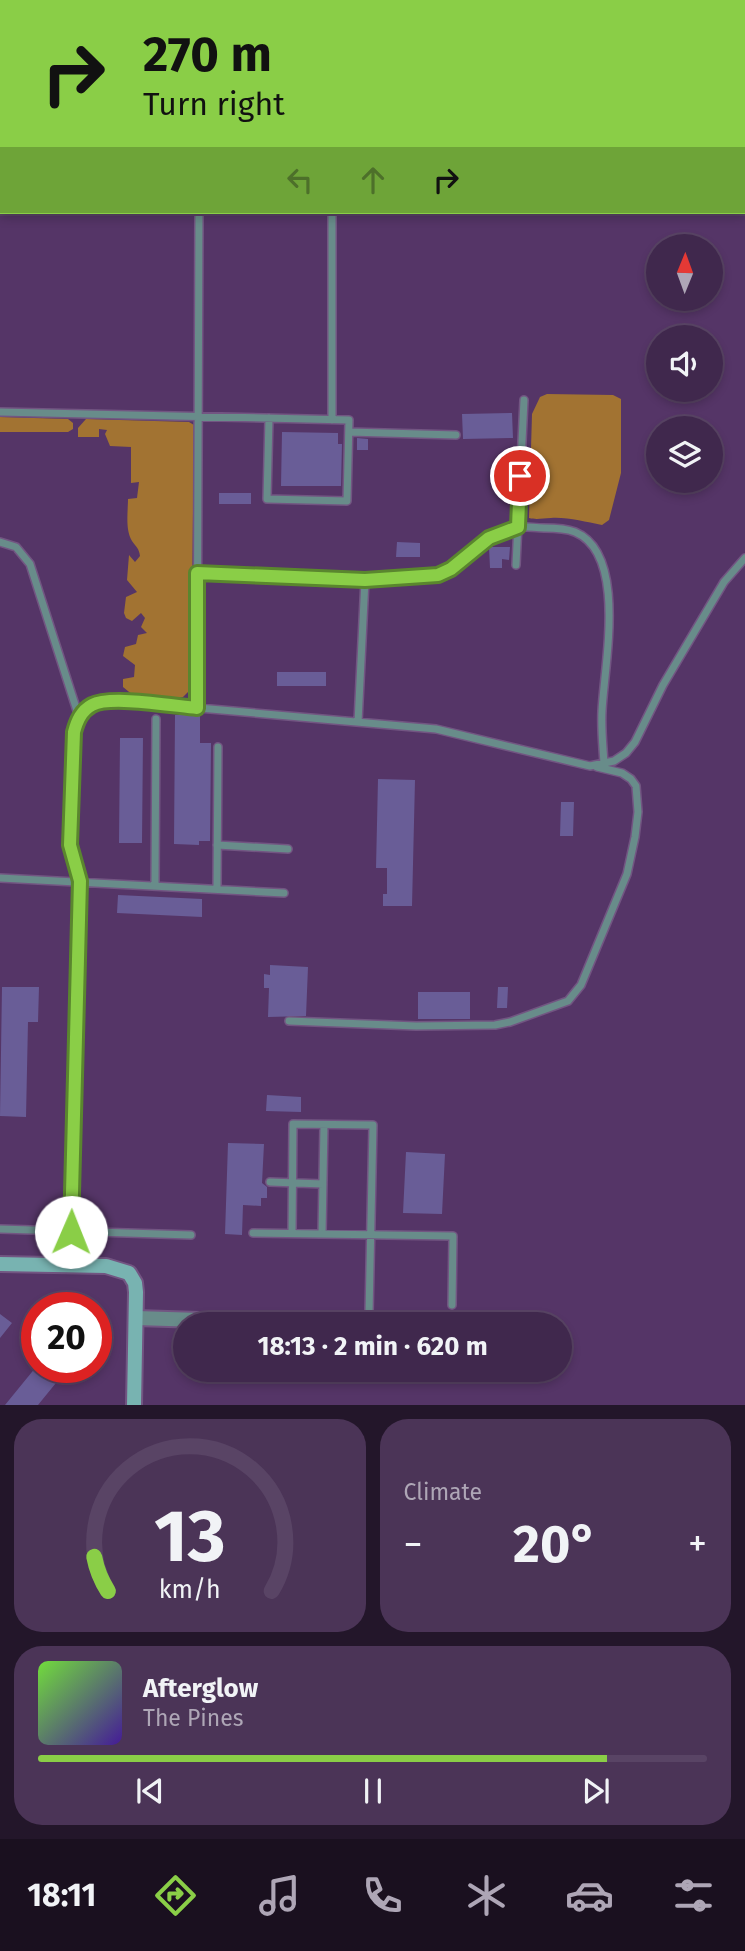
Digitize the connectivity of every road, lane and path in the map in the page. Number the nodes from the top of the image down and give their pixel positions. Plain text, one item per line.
1 (199, 214) edge
2 (332, 214) edge
3 (524, 400) dead end
4 (0, 412) edge
5 (198, 416) junction
6 (269, 418) junction
7 (332, 420) junction
8 (349, 432) junction
9 (456, 435) dead end
10 (518, 527) junction
11 (0, 542) edge
12 (745, 558) edge
13 (516, 565) dead end
14 (197, 573) junction
15 (365, 580) junction
16 (197, 708) junction
17 (79, 717) junction
18 (156, 719) dead end
19 (359, 722) junction
20 (218, 747) dead end
21 (604, 764) junction
22 (590, 766) junction
23 (217, 845) junction
24 (288, 849) dead end
25 (0, 878) edge
26 (80, 881) junction
27 (155, 885) junction
28 (217, 889) junction
29 (284, 893) dead end
30 (289, 1021) dead end
31 (324, 1125) junction
32 (270, 1182) dead end
33 (292, 1183) junction
34 (323, 1184) junction
35 (0, 1229) edge
36 (71, 1232) junction
37 (253, 1233) dead end
38 (292, 1233) junction
39 (322, 1234) junction
40 (371, 1234) junction
41 (191, 1235) dead end
42 (0, 1264) edge
43 (452, 1305) dead end
44 (369, 1312) edge
45 (136, 1318) junction
46 (173, 1319) edge
47 (134, 1405) edge

1 - 5 lane
2 - 7 lane
3 - 10 lane
4 - 5 lane
5 - 6 lane
5 - 14 lane
6 - 7 lane
6 - 8 lane
7 - 8 lane
8 - 9 lane
10 - 13 lane
10 - 15 lane
10 - 21 lane
11 - 17 lane
12 - 21 lane
14 - 15 lane
14 - 16 lane
15 - 19 lane
16 - 17 lane
16 - 19 lane
17 - 26 lane
18 - 27 lane
19 - 22 lane
20 - 23 lane
21 - 22 lane
22 - 30 lane
23 - 24 lane
23 - 28 lane
25 - 26 lane
26 - 27 lane
26 - 36 lane
27 - 28 lane
28 - 29 lane
31 - 33 lane
31 - 34 lane
31 - 40 lane
32 - 33 lane
33 - 34 lane
33 - 38 lane
34 - 39 lane
35 - 36 lane
36 - 41 lane
37 - 38 lane
38 - 39 lane
39 - 40 lane
40 - 43 lane
40 - 44 lane
42 - 45 street
45 - 46 street
45 - 47 street

